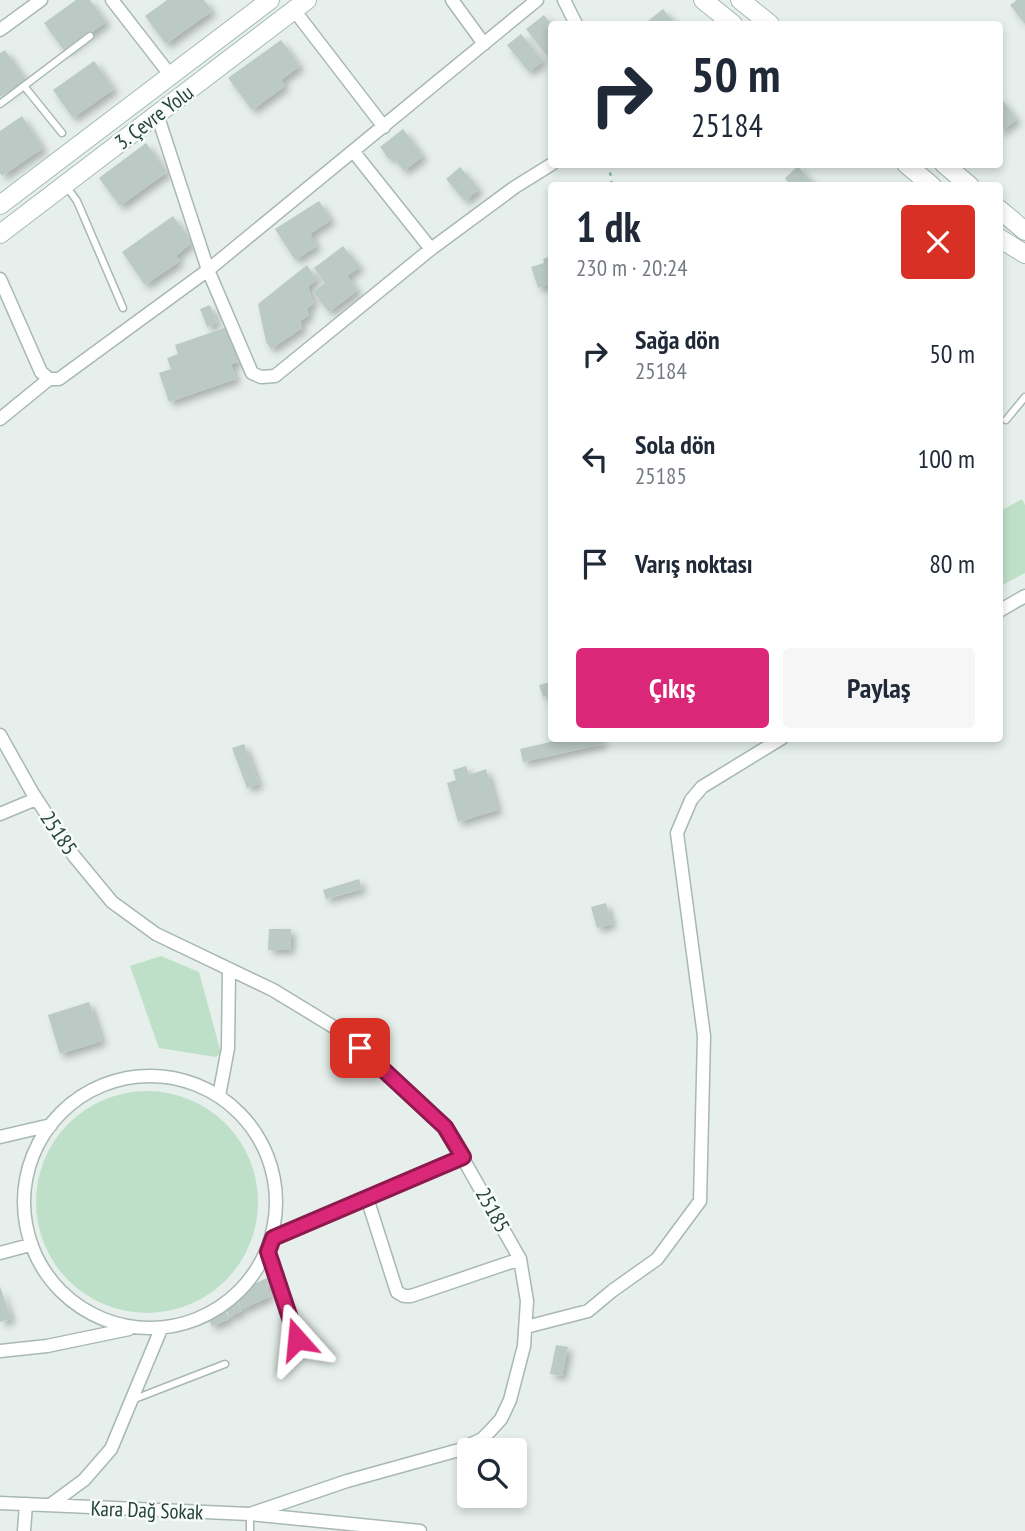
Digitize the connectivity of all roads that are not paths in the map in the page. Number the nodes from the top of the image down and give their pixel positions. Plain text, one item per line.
1 (41, 0) edge
2 (112, 0) edge
3 (270, 0) edge
4 (452, 0) edge
5 (537, 0) edge
6 (564, 0) edge
7 (703, 0) edge
8 (747, 2) edge
9 (301, 5) edge
10 (574, 21) edge
11 (729, 21) edge
12 (768, 21) edge
13 (0, 30) edge
14 (90, 36) dead end
15 (484, 44) junction
16 (171, 76) junction
17 (24, 86) junction
18 (0, 104) edge
19 (157, 114) junction
20 (384, 127) junction
21 (62, 133) dead end
22 (353, 151) junction
23 (548, 166) edge
24 (911, 168) edge
25 (949, 168) edge
26 (927, 182) edge
27 (965, 182) edge
28 (65, 184) junction
29 (2, 199) edge
30 (1003, 211) edge
31 (1021, 222) edge
32 (0, 234) edge
33 (1003, 240) edge
34 (432, 249) junction
35 (1025, 254) edge
36 (208, 270) junction
37 (0, 279) edge
38 (123, 308) dead end
39 (49, 379) junction
40 (1025, 397) edge
41 (0, 419) edge
42 (1006, 421) dead end
43 (1025, 596) edge
44 (1003, 609) edge
45 (0, 735) edge
46 (775, 742) edge
47 (36, 799) junction
48 (0, 814) edge
49 (229, 970) junction
50 (219, 1096) junction
51 (51, 1125) junction
52 (0, 1137) edge
53 (463, 1157) junction
54 (367, 1198) junction
55 (273, 1238) junction
56 (30, 1245) junction
57 (268, 1252) junction
58 (0, 1253) edge
59 (520, 1258) junction
60 (526, 1327) junction
61 (133, 1329) junction
62 (161, 1329) junction
63 (297, 1339) dead end
64 (0, 1351) edge
65 (225, 1364) dead end
66 (130, 1401) junction
67 (0, 1503) edge
68 (26, 1504) junction
69 (50, 1506) junction
70 (250, 1514) junction
71 (24, 1531) edge
72 (250, 1531) edge
73 (420, 1531) edge

1 - 13 street
2 - 16 street
3 - 16 main road, 3. Çevre Yolu
4 - 15 street
5 - 15 street
6 - 10 street
7 - 11 main road
8 - 12 main road
9 - 19 main road, 3. Çevre Yolu
9 - 20 street
14 - 17 lane
15 - 20 street
16 - 29 main road, 3. Çevre Yolu
17 - 18 lane
17 - 21 lane
19 - 28 main road, 3. Çevre Yolu
19 - 36 street
20 - 22 street
22 - 34 street
22 - 36 street
23 - 34 street
24 - 26 main road
25 - 27 main road
28 - 32 main road, 3. Çevre Yolu
28 - 38 lane
30 - 31 main road
33 - 35 main road
34 - 36 street
36 - 39 street
37 - 39 street
39 - 41 street
40 - 42 lane
43 - 44 street
45 - 47 street, 25185
46 - 60 street
47 - 48 street
47 - 49 street, 25185
49 - 50 street
49 - 53 street, 25185
50 - 51 street
50 - 55 street
51 - 52 street
51 - 56 street
53 - 54 street
53 - 59 street, 25185
54 - 55 street
54 - 59 street
55 - 57 street
56 - 58 street
56 - 61 street
57 - 62 street
57 - 63 lane
59 - 60 street, 25185
60 - 70 street, 25185
61 - 62 street
61 - 64 street
62 - 66 street
65 - 66 lane
66 - 69 street
67 - 68 street, Kara Dağ Sokak
68 - 69 street, Kara Dağ Sokak
68 - 71 street
69 - 70 street, Kara Dağ Sokak
70 - 72 lane
70 - 73 street, Kara Dağ Sokak

